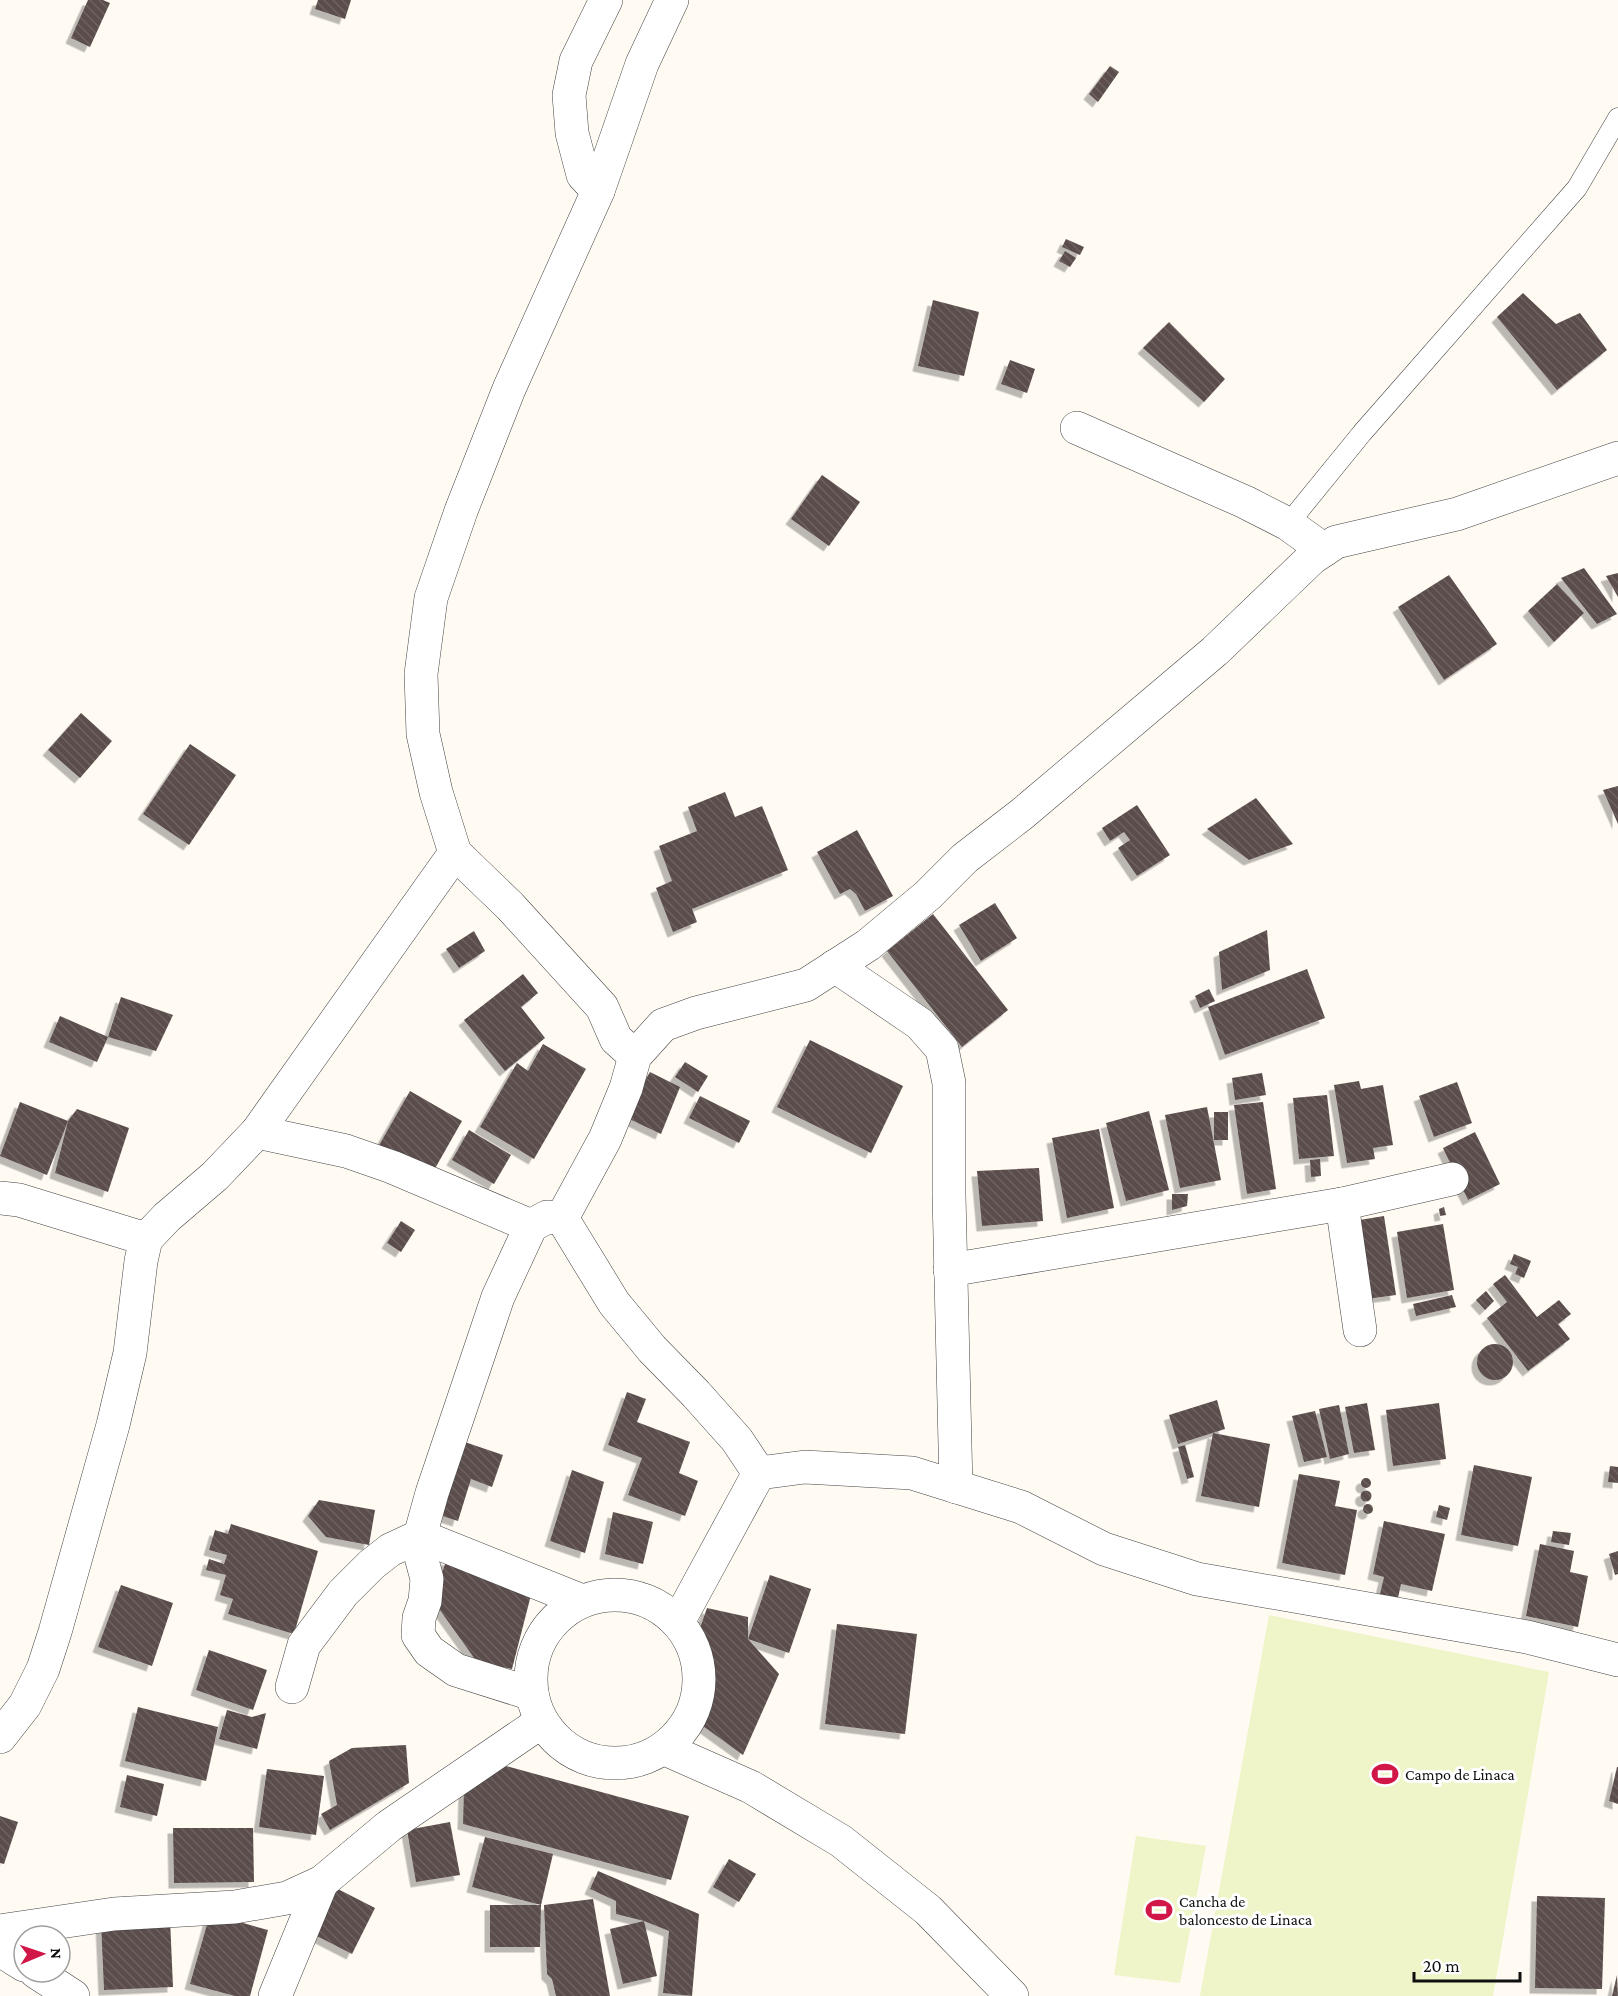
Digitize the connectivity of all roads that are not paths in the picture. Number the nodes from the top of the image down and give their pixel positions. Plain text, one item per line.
1 (606, 0) edge
2 (672, 0) edge
3 (1618, 118) edge
4 (598, 191) junction
5 (1077, 428) dead end
6 (1618, 458) edge
7 (1288, 524) junction
8 (1324, 550) junction
9 (455, 854) junction
10 (835, 966) junction
11 (635, 1056) junction
12 (257, 1132) junction
13 (1452, 1179) dead end
14 (0, 1198) edge
15 (1342, 1204) junction
16 (547, 1222) junction
17 (146, 1239) junction
18 (950, 1270) junction
19 (1360, 1330) dead end
20 (759, 1473) junction
21 (956, 1487) junction
22 (420, 1536) junction
23 (580, 1600) junction
24 (678, 1622) junction
25 (1618, 1660) edge
26 (292, 1687) dead end
27 (537, 1708) junction
28 (0, 1737) edge
29 (665, 1749) junction
30 (322, 1882) junction
31 (0, 1931) edge
32 (54, 1984) edge
33 (73, 1996) edge
34 (275, 1996) edge
35 (1012, 1996) edge

1 - 4 street
2 - 4 street
3 - 7 lane
4 - 9 street
5 - 7 street
6 - 8 street
7 - 8 street
8 - 10 street
9 - 11 street
9 - 12 street
10 - 11 street
10 - 18 street
11 - 16 street
12 - 16 street
12 - 17 street
13 - 15 street
14 - 17 street
15 - 18 street
15 - 19 street
16 - 20 street
16 - 22 street
17 - 28 street
18 - 21 street
20 - 21 street
20 - 24 street
21 - 25 street
22 - 23 street
22 - 26 street
22 - 27 street
23 - 24 street
23 - 27 street
24 - 29 street
27 - 29 street
27 - 30 street
29 - 35 street
30 - 31 street
30 - 34 street
32 - 33 street

